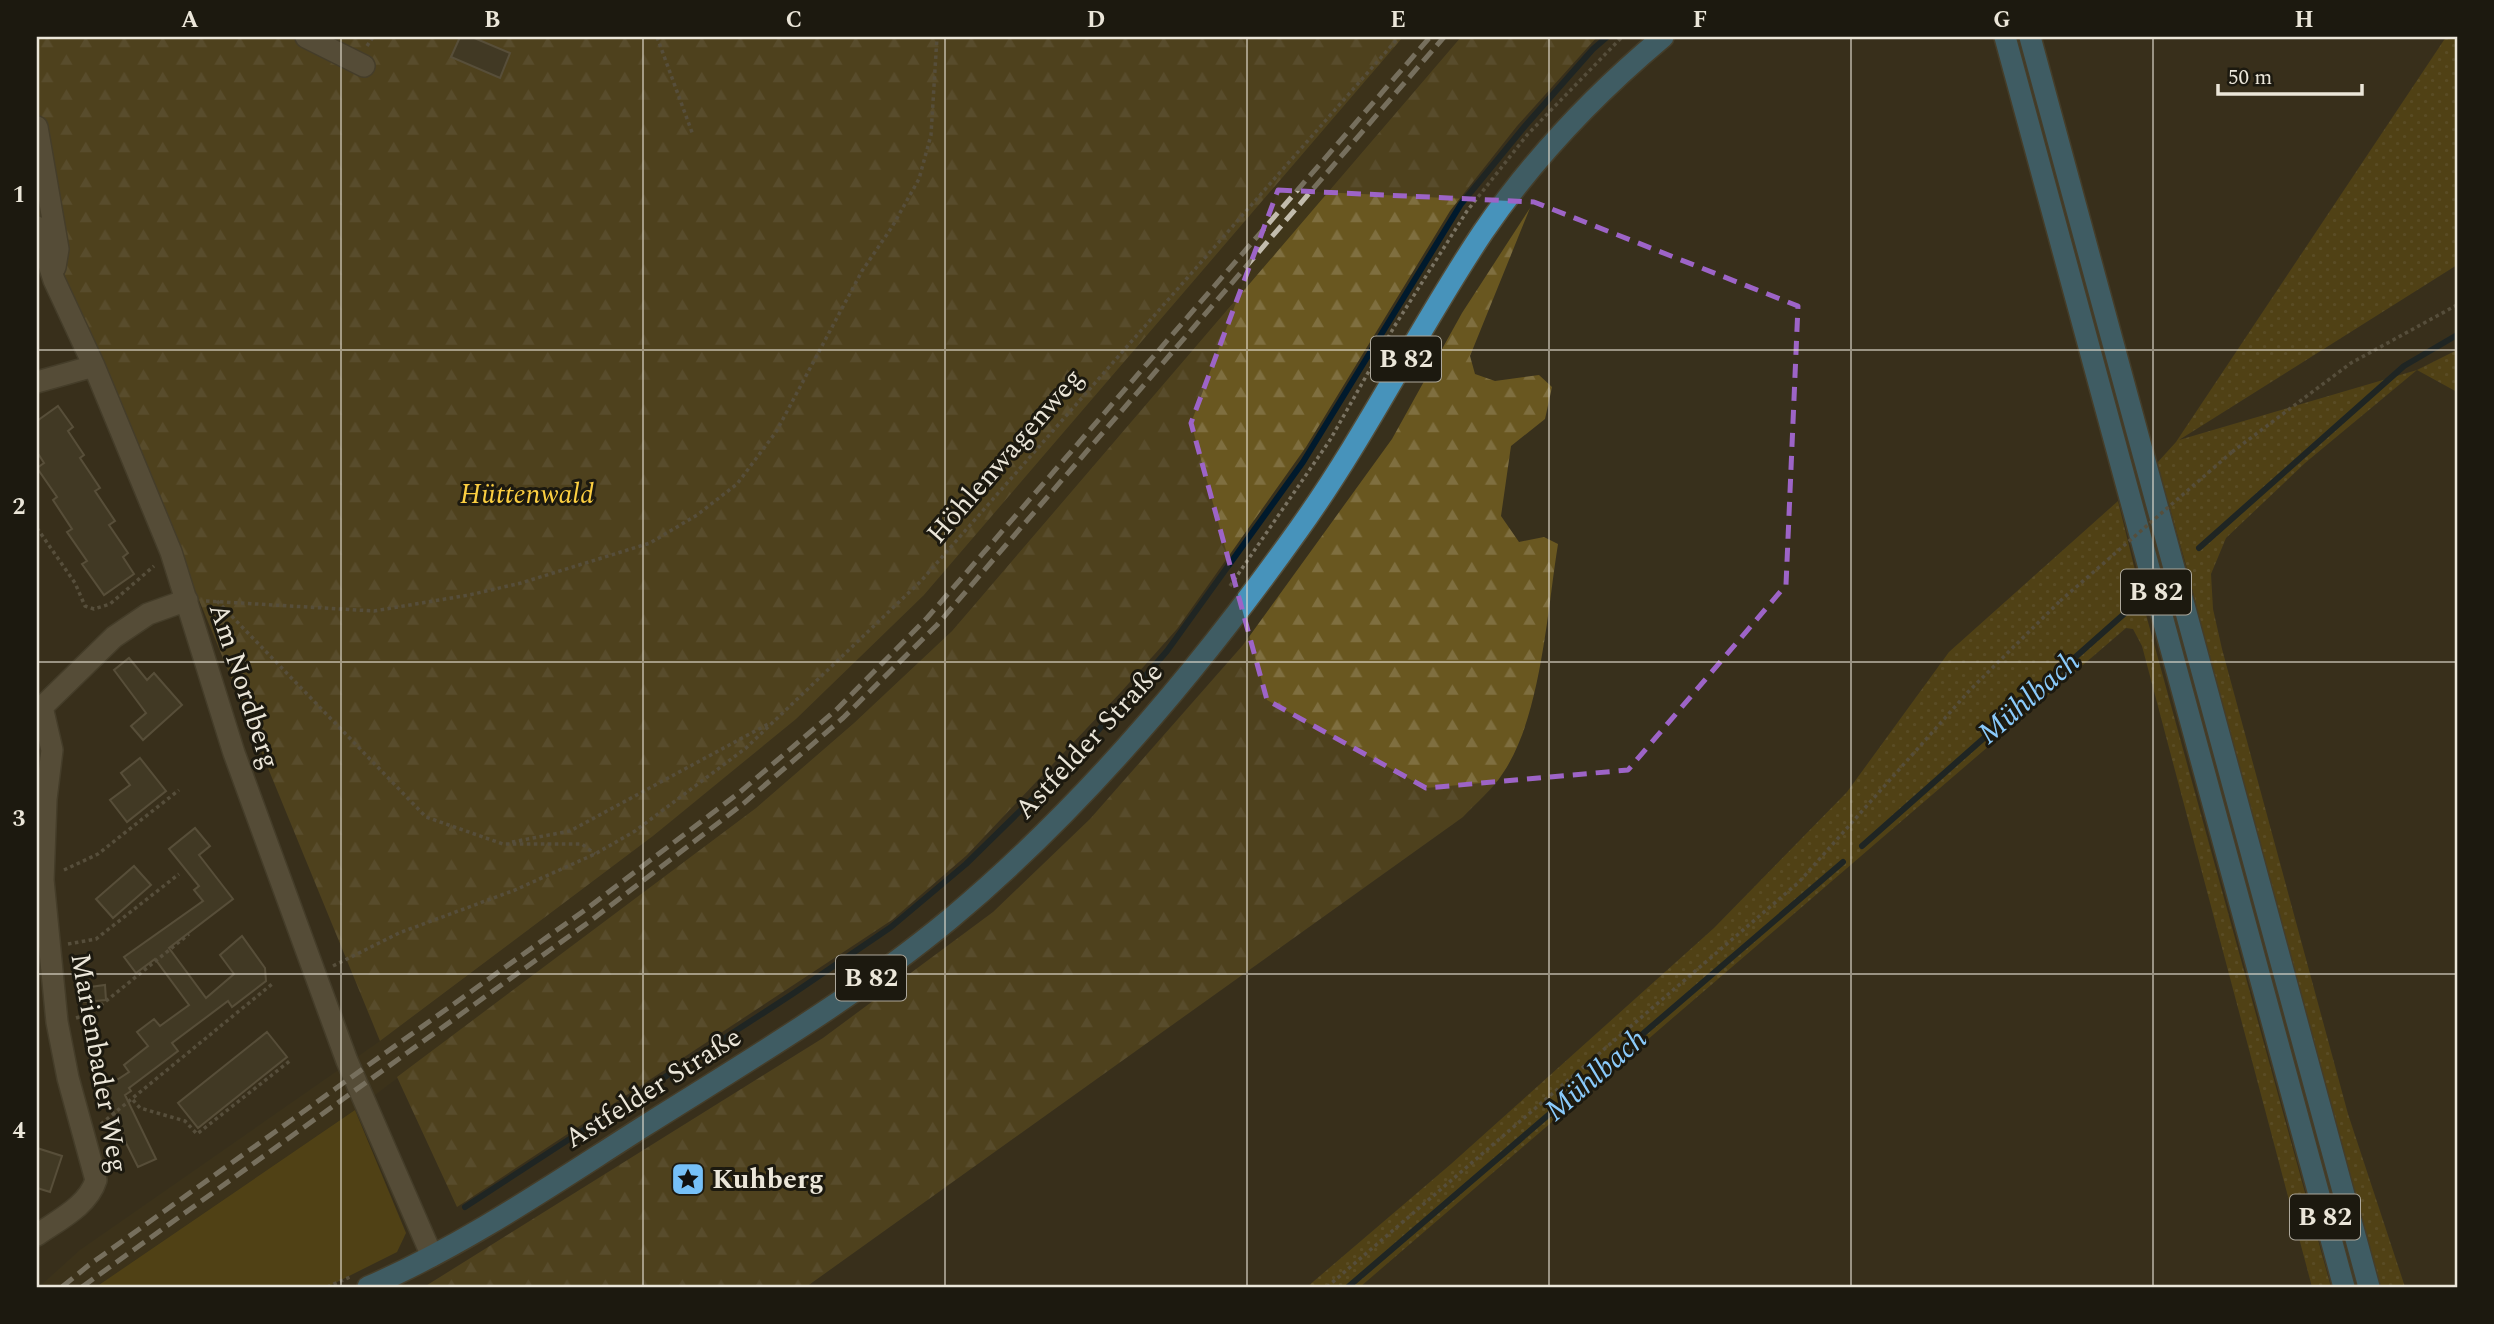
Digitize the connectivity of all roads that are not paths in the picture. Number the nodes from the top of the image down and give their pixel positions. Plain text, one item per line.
1 (306, 37) edge
2 (1663, 37) edge
3 (2005, 37) edge
4 (2030, 37) edge
5 (364, 66) dead end
6 (37, 127) edge
7 (37, 227) edge
8 (54, 280) junction
9 (94, 366) junction
10 (37, 382) edge
11 (187, 600) junction
12 (39, 709) edge
13 (37, 1235) edge
14 (432, 1256) junction
15 (360, 1282) edge
16 (2344, 1287) edge
17 (2369, 1287) edge

1 - 5 street
2 - 14 main road, Astfelder Straße / B 82
3 - 16 main road, B 82
4 - 17 main road, B 82
6 - 8 street
7 - 8 street, Am Nordberg
8 - 9 street, Am Nordberg
9 - 10 street
9 - 11 street, Am Nordberg
11 - 12 street
11 - 14 street, Am Nordberg
12 - 13 street, Marienbader Weg
14 - 15 main road, Astfelder Straße / B 82

